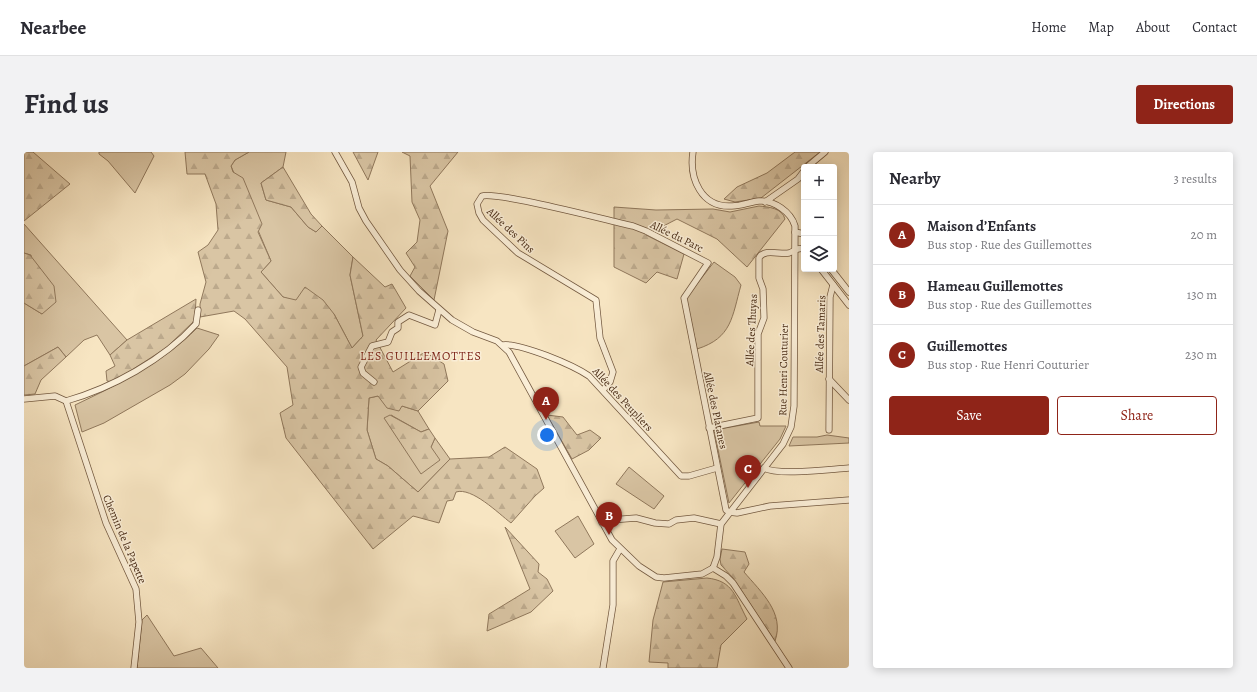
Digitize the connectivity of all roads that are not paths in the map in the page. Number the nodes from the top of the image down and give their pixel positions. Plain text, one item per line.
1 (335, 152) edge
2 (693, 152) edge
3 (825, 152) edge
4 (811, 164) edge
5 (801, 175) edge
6 (765, 202) junction
7 (608, 220) joint
8 (795, 232) junction
9 (801, 233) edge
10 (801, 248) edge
11 (794, 250) junction
12 (823, 272) edge
13 (833, 272) edge
14 (833, 284) junction
15 (849, 292) edge
16 (849, 305) edge
17 (198, 310) dead end
18 (439, 310) junction
19 (685, 310) joint
20 (503, 345) junction
21 (829, 379) junction
22 (374, 382) dead end
23 (603, 390) junction
24 (24, 399) edge
25 (65, 400) junction
26 (849, 400) edge
27 (709, 428) junction
28 (829, 430) dead end
29 (717, 468) junction
30 (764, 468) junction
31 (849, 468) edge
32 (849, 500) edge
33 (729, 512) junction
34 (602, 523) junction
35 (721, 524) junction
36 (620, 549) junction
37 (713, 568) junction
38 (134, 668) edge
39 (603, 668) edge
40 (789, 668) edge

1 - 18 street
2 - 6 street
3 - 4 street
5 - 6 street
6 - 8 street
7 - 19 street, Allée du Parc
7 - 23 street, Allée des Pins
8 - 9 street
8 - 11 street, Rue Henri Couturier
10 - 11 street
11 - 27 street, Allée des Thuyas
11 - 30 street, Rue Henri Couturier
12 - 14 street
13 - 15 street
14 - 16 street
14 - 21 street, Allée des Tamaris
17 - 25 street
18 - 20 street
18 - 22 street
19 - 27 street, Allée des Platanes
20 - 23 street, Allée des Peupliers
20 - 34 street
21 - 26 street, Allée des Tamaris
21 - 28 street
23 - 29 street, Allée des Peupliers
24 - 25 street
25 - 38 street, Chemin de la Papette
27 - 29 street, Allée des Platanes
29 - 33 street, Allée des Platanes
30 - 31 street
30 - 33 street, Rue Henri Couturier
32 - 33 street
33 - 35 street, Rue Henri Couturier
34 - 35 street
34 - 36 street
35 - 37 street
36 - 37 street
36 - 39 street
37 - 40 street

